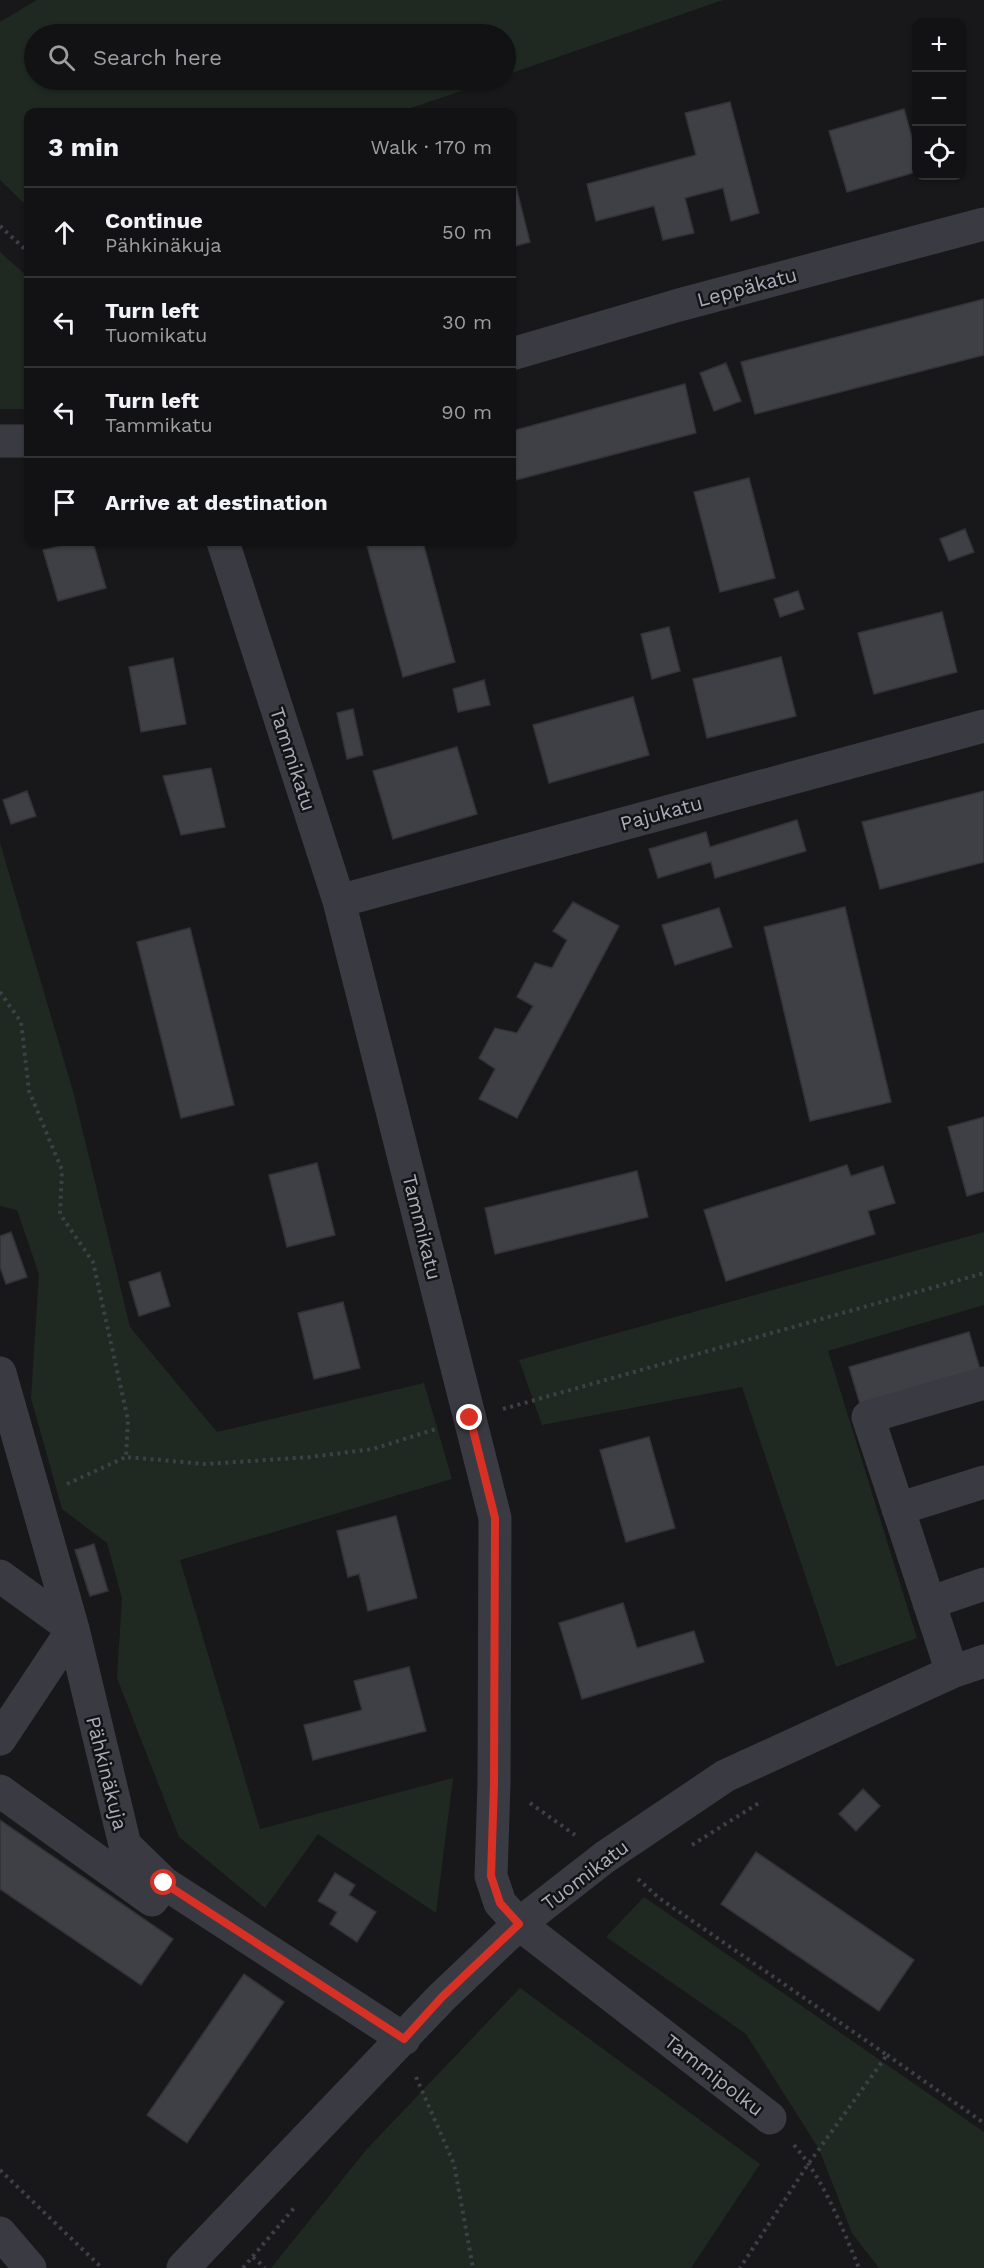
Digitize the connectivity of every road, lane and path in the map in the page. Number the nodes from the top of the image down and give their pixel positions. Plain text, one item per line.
1 (984, 224) edge
2 (0, 226) edge
3 (24, 248) edge
4 (516, 353) edge
5 (0, 441) edge
6 (24, 441) edge
7 (224, 546) edge
8 (984, 726) edge
9 (339, 901) junction
10 (0, 992) edge
11 (984, 1274) edge
12 (0, 1373) edge
13 (984, 1383) edge
14 (484, 1414) junction
15 (126, 1457) junction
16 (984, 1482) edge
17 (35, 1499) junction
18 (898, 1509) junction
19 (0, 1576) edge
20 (984, 1584) edge
21 (929, 1603) junction
22 (73, 1629) junction
23 (984, 1662) edge
24 (952, 1672) junction
25 (0, 1739) edge
26 (0, 1791) edge
27 (524, 1798) dead end
28 (605, 1857) junction
29 (164, 1883) junction
30 (519, 1924) junction
31 (404, 2039) junction
32 (887, 2055) junction
33 (416, 2077) dead end
34 (770, 2118) joint
35 (984, 2123) edge
36 (809, 2163) junction
37 (0, 2170) edge
38 (0, 2233) edge
39 (253, 2257) dead end
40 (30, 2268) edge
41 (102, 2268) edge
42 (183, 2268) edge
43 (265, 2268) edge
44 (473, 2268) edge
45 (740, 2268) edge
46 (859, 2268) edge

1 - 4 street, Leppäkatu
2 - 3 path
5 - 6 street
7 - 9 street, Tammikatu
8 - 9 street, Pajukatu
9 - 14 street, Tammikatu
10 - 15 path
11 - 14 path
12 - 17 street, Pähkinäkuja
13 - 18 street
14 - 15 path
14 - 30 street, Tammikatu
15 - 17 path
16 - 18 street
17 - 22 street, Pähkinäkuja
18 - 21 street
19 - 22 street
20 - 21 street
21 - 24 street
22 - 25 street
22 - 29 street, Pähkinäkuja
23 - 24 street, Tuomikatu
24 - 28 street, Tuomikatu
26 - 29 street
27 - 28 path
28 - 30 street, Tuomikatu
28 - 32 path
29 - 31 street, Pähkinäkuja
30 - 31 street, Tuomikatu
30 - 34 street, Tammipolku
31 - 42 street, Tuomikatu
32 - 35 path
32 - 36 path
33 - 44 path
34 - 36 path, Tammipolku
36 - 45 path
36 - 46 path, Tammipolku
37 - 41 path
38 - 40 street
39 - 43 path

